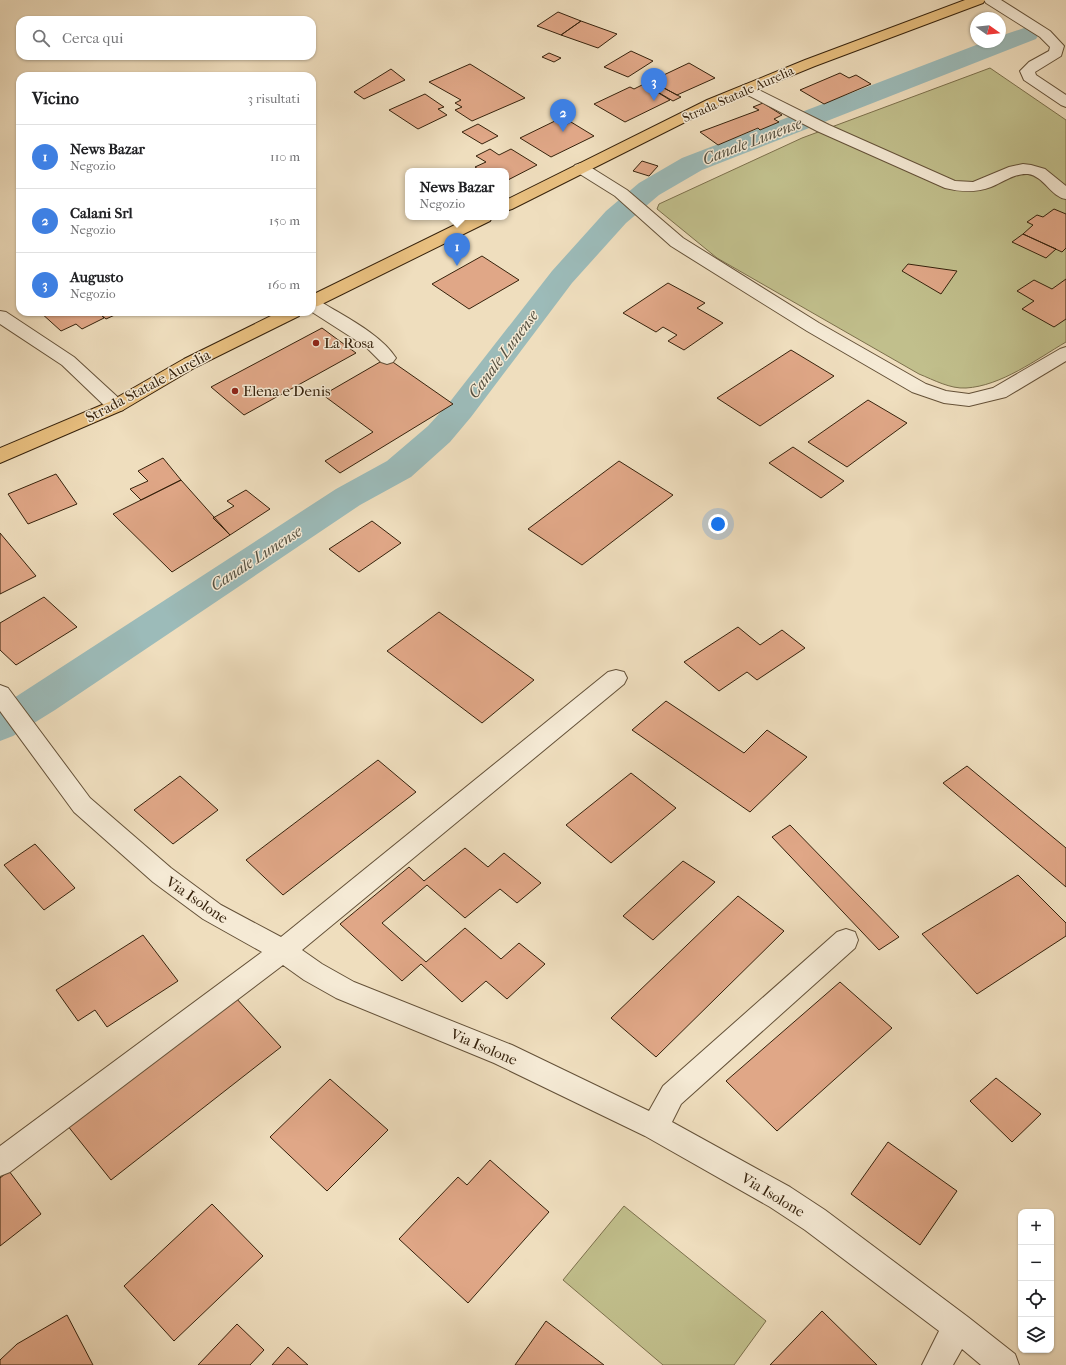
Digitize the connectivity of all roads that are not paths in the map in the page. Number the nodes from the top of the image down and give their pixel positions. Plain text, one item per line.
1 (978, 0) edge
2 (991, 0) edge
3 (959, 3) edge
4 (747, 89) junction
5 (1066, 102) edge
6 (581, 168) junction
7 (1065, 194) dead end
8 (509, 204) edge
9 (478, 220) edge
10 (316, 301) edge
11 (316, 306) edge
12 (0, 316) edge
13 (285, 316) edge
14 (1066, 353) edge
15 (387, 358) dead end
16 (116, 406) junction
17 (0, 456) edge
18 (616, 678) dead end
19 (0, 694) edge
20 (846, 940) dead end
21 (283, 951) junction
22 (655, 1127) junction
23 (0, 1162) edge
24 (958, 1327) junction
25 (937, 1365) edge
26 (1004, 1365) edge

1 - 3 main road, Strada Statale Aurelia
2 - 5 street
3 - 4 main road, Strada Statale Aurelia
4 - 6 main road, Strada Statale Aurelia
4 - 7 street
6 - 8 main road, Strada Statale Aurelia
6 - 14 street
9 - 10 main road
11 - 15 street
12 - 16 street
13 - 16 main road, Strada Statale Aurelia
16 - 17 main road, Strada Statale Aurelia
18 - 21 street
19 - 21 street, Via Isolone
20 - 22 street
21 - 22 street, Via Isolone
21 - 23 street
22 - 24 street, Via Isolone
24 - 25 street
24 - 26 street, Via Isolone

